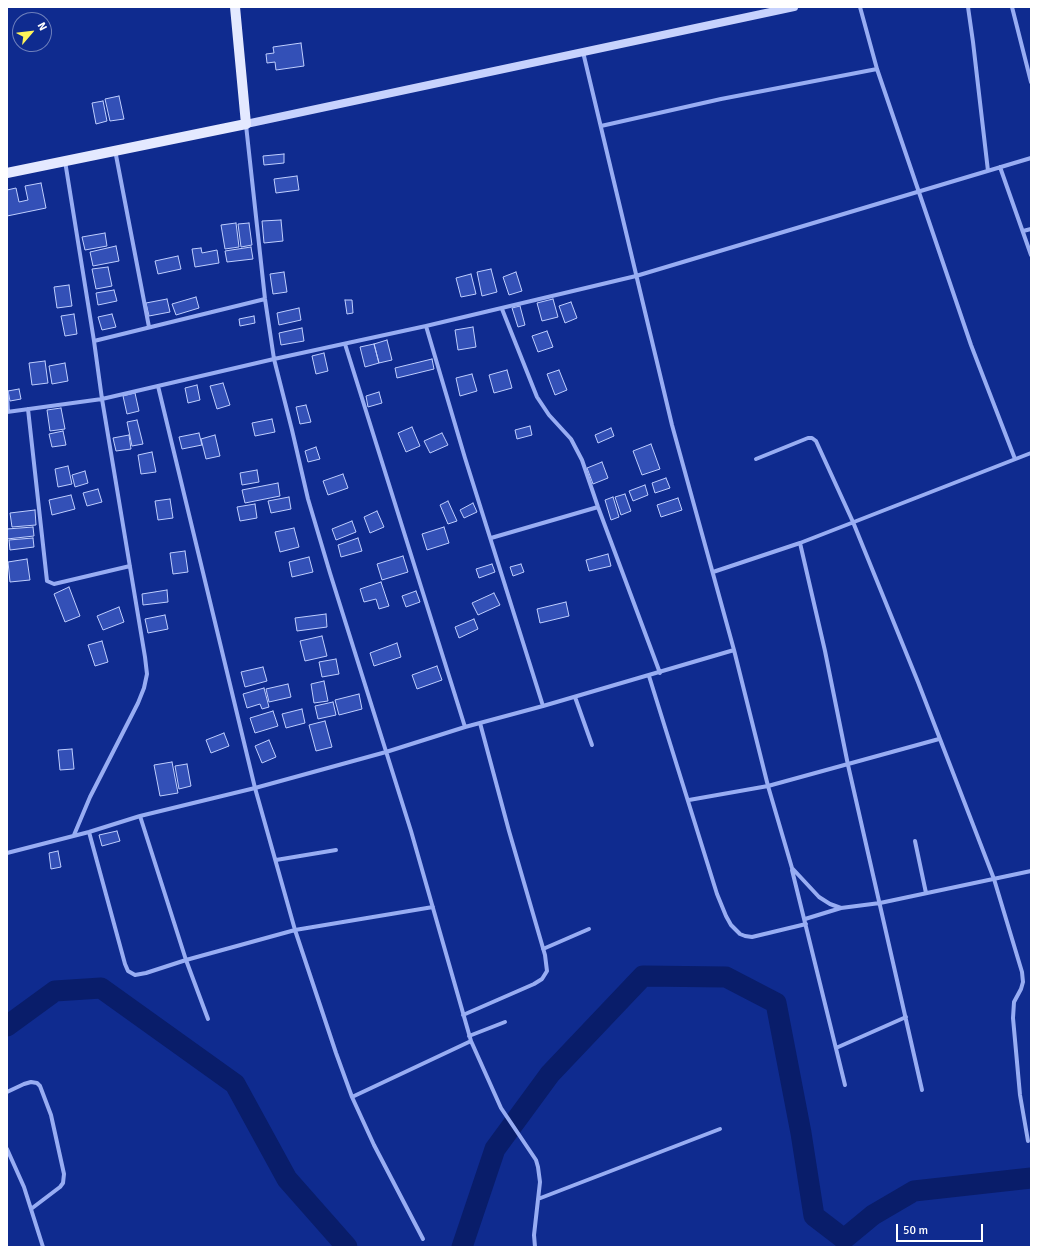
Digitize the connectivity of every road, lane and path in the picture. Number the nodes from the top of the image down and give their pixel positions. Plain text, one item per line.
1 (235, 7) edge
2 (794, 7) edge
3 (860, 7) edge
4 (968, 7) edge
5 (1012, 7) edge
6 (582, 52) junction
7 (877, 69) junction
8 (1031, 82) edge
9 (246, 124) junction
10 (601, 126) junction
11 (115, 150) junction
12 (1031, 158) edge
13 (65, 161) junction
14 (1000, 167) junction
15 (988, 171) junction
16 (7, 173) edge
17 (918, 192) junction
18 (1031, 229) edge
19 (1023, 231) junction
20 (1031, 255) edge
21 (636, 276) junction
22 (265, 299) junction
23 (502, 309) junction
24 (426, 326) junction
25 (149, 327) junction
26 (94, 340) junction
27 (345, 344) junction
28 (274, 359) junction
29 (158, 386) junction
30 (7, 392) edge
31 (102, 399) junction
32 (28, 409) junction
33 (7, 412) edge
34 (1031, 453) edge
35 (756, 459) dead end
36 (1015, 459) junction
37 (598, 507) junction
38 (853, 522) junction
39 (491, 538) junction
40 (800, 543) junction
41 (130, 566) junction
42 (713, 572) junction
43 (734, 650) junction
44 (660, 673) junction
45 (649, 676) junction
46 (576, 697) junction
47 (543, 706) junction
48 (480, 723) junction
49 (465, 727) junction
50 (939, 738) junction
51 (592, 745) dead end
52 (386, 752) junction
53 (848, 765) junction
54 (768, 786) junction
55 (255, 788) junction
56 (689, 800) junction
57 (140, 816) junction
58 (89, 832) junction
59 (74, 836) junction
60 (915, 841) dead end
61 (336, 850) dead end
62 (7, 853) edge
63 (276, 860) junction
64 (792, 868) junction
65 (1031, 871) edge
66 (994, 879) junction
67 (926, 893) junction
68 (880, 903) junction
69 (433, 907) junction
70 (842, 908) junction
71 (805, 919) junction
72 (806, 924) junction
73 (590, 929) dead end
74 (295, 930) junction
75 (543, 949) junction
76 (186, 960) junction
77 (463, 1015) junction
78 (906, 1017) junction
79 (208, 1018) dead end
80 (505, 1022) dead end
81 (469, 1036) junction
82 (471, 1041) junction
83 (836, 1048) junction
84 (845, 1085) dead end
85 (922, 1090) dead end
86 (7, 1092) edge
87 (352, 1097) junction
88 (720, 1129) dead end
89 (1028, 1141) dead end
90 (7, 1149) edge
91 (538, 1199) junction
92 (31, 1209) junction
93 (422, 1239) dead end
94 (43, 1247) edge
95 (535, 1247) edge

1 - 9 main road
2 - 6 main road
3 - 7 street
4 - 15 street
5 - 8 street
6 - 9 main road
6 - 10 street
7 - 10 street
7 - 17 street
9 - 11 main road
9 - 22 street
10 - 21 street
11 - 13 main road
11 - 25 street
12 - 14 street
13 - 16 main road
13 - 26 street
14 - 15 street
14 - 19 street
15 - 17 street
17 - 21 street
17 - 36 street
18 - 19 street
19 - 20 street
21 - 23 street
21 - 42 street
22 - 25 street
22 - 28 street
23 - 24 street
23 - 37 street
24 - 27 street
24 - 39 street
25 - 26 street
26 - 31 street
27 - 28 street
27 - 49 street
28 - 29 street
28 - 52 street
29 - 31 street
29 - 55 street
30 - 33 street
31 - 32 street
31 - 41 street
32 - 33 street
32 - 41 street
34 - 36 street
35 - 38 street
36 - 38 street
37 - 39 street
37 - 44 street
38 - 40 street
38 - 50 street
39 - 47 street
40 - 42 street
40 - 53 street
41 - 59 street
42 - 43 street
43 - 44 street
43 - 54 street
44 - 45 street
45 - 46 street
45 - 56 street
46 - 47 street
46 - 51 street
47 - 48 street
48 - 49 street
48 - 75 street
49 - 52 street
50 - 53 street
50 - 66 street
52 - 55 street
52 - 69 street
53 - 54 street
53 - 68 street
54 - 56 street
54 - 64 street
55 - 57 street
55 - 63 street
56 - 72 street
57 - 58 street
57 - 76 street
58 - 59 street
58 - 76 street
59 - 62 street
60 - 67 street
61 - 63 street
63 - 74 street
64 - 70 street
64 - 71 street
65 - 66 street
66 - 67 street
66 - 89 street
67 - 68 street
68 - 70 street
68 - 78 street
69 - 74 street
69 - 77 street
70 - 71 street
71 - 72 street
72 - 83 street
73 - 75 street
74 - 76 street
74 - 87 street
75 - 77 street
76 - 79 street
77 - 81 street
78 - 83 street
78 - 85 street
80 - 81 street
81 - 82 street
82 - 87 street
82 - 91 street
83 - 84 street
86 - 92 street
87 - 93 street
88 - 91 street
90 - 92 street
91 - 95 street
92 - 94 street

